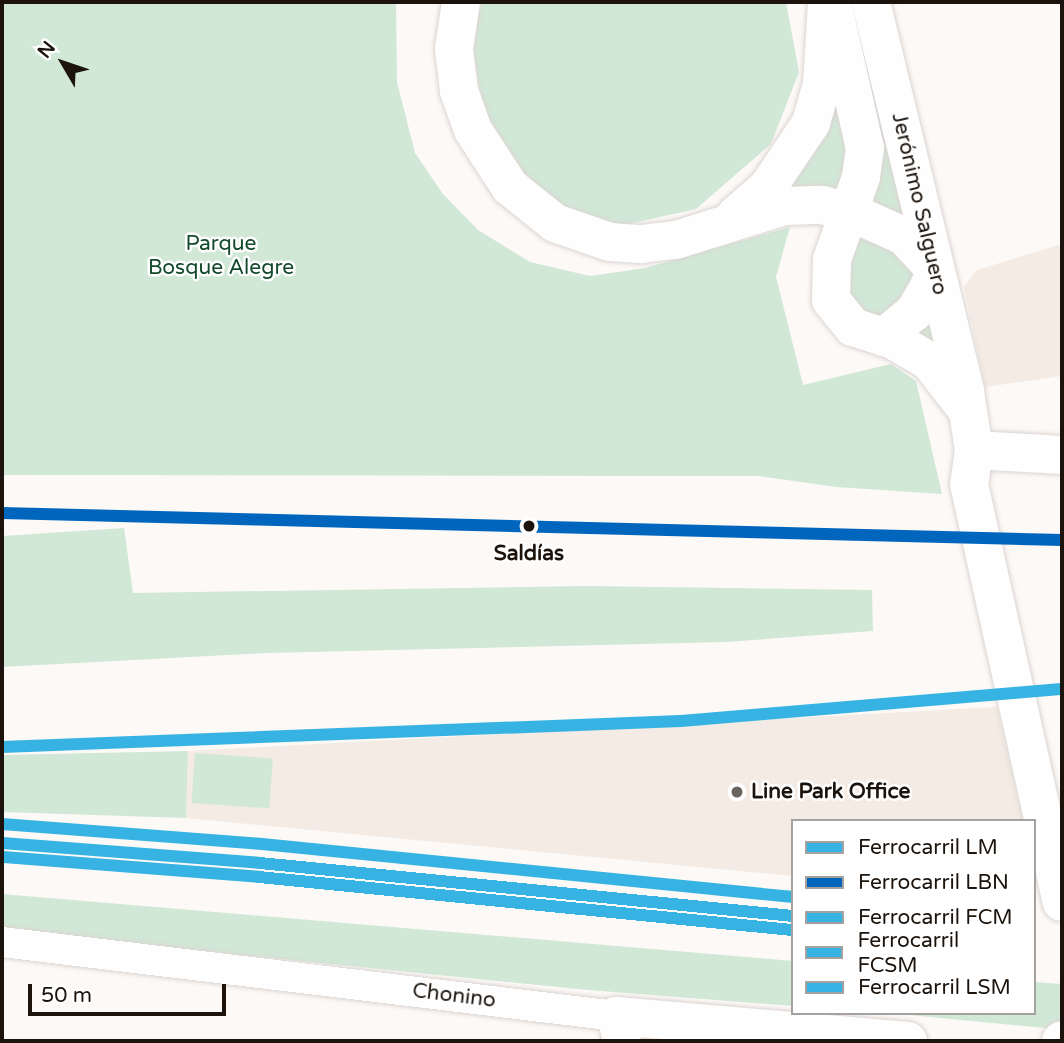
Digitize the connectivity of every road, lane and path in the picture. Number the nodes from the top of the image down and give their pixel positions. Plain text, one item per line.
1 (461, 2) edge
2 (830, 2) edge
3 (871, 2) edge
4 (850, 212) junction
5 (715, 227) junction
6 (933, 267) junction
7 (884, 337) junction
8 (965, 407) junction
9 (974, 450) junction
10 (1062, 455) edge
11 (1062, 812) edge
12 (1062, 902) edge
13 (2, 943) edge
14 (619, 1028) edge
15 (908, 1041) edge

1 - 5 main road
2 - 4 main road, Jerónimo Salguero
2 - 5 main road
3 - 6 main road, Jerónimo Salguero
4 - 5 main road
4 - 6 main road
4 - 7 main road, Jerónimo Salguero
6 - 7 main road
6 - 8 main road, Jerónimo Salguero
7 - 8 main road, Jerónimo Salguero
8 - 9 main road, Jerónimo Salguero
9 - 10 main road
9 - 11 main road, Jerónimo Salguero
9 - 12 main road, Jerónimo Salguero
13 - 14 street, Chonino
14 - 15 main road, Chonino

